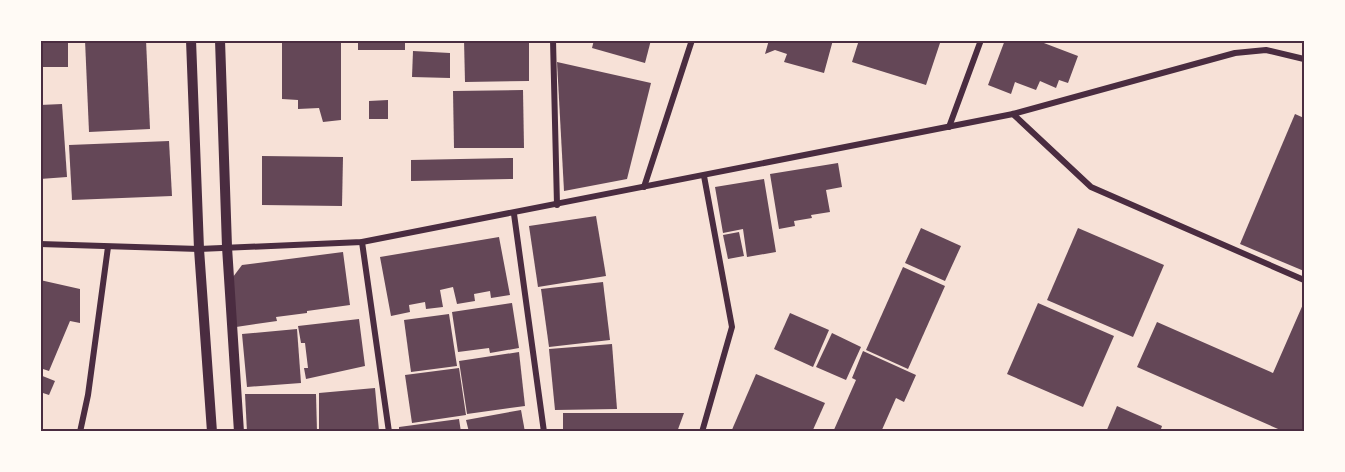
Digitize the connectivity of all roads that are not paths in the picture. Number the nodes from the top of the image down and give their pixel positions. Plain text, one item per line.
1 (191, 40) edge
2 (220, 40) edge
3 (553, 40) edge
4 (692, 40) edge
5 (981, 40) edge
6 (1305, 59) edge
7 (1013, 114) junction
8 (949, 127) junction
9 (704, 176) junction
10 (644, 188) junction
11 (557, 206) junction
12 (514, 214) junction
13 (362, 242) junction
14 (40, 244) edge
15 (108, 247) junction
16 (227, 247) junction
17 (199, 249) junction
18 (1305, 280) edge
19 (80, 432) edge
20 (212, 432) edge
21 (239, 432) edge
22 (389, 432) edge
23 (544, 432) edge
24 (702, 432) edge

1 - 17 street
2 - 16 street
3 - 11 street
4 - 10 street
5 - 8 street
6 - 7 street
7 - 8 street
7 - 18 street
8 - 9 street
9 - 10 street
9 - 24 street
10 - 11 street
11 - 12 street
12 - 13 street
12 - 23 street
13 - 16 street
13 - 22 street
14 - 15 street
15 - 17 street
15 - 19 street
16 - 17 street
16 - 21 street
17 - 20 street

